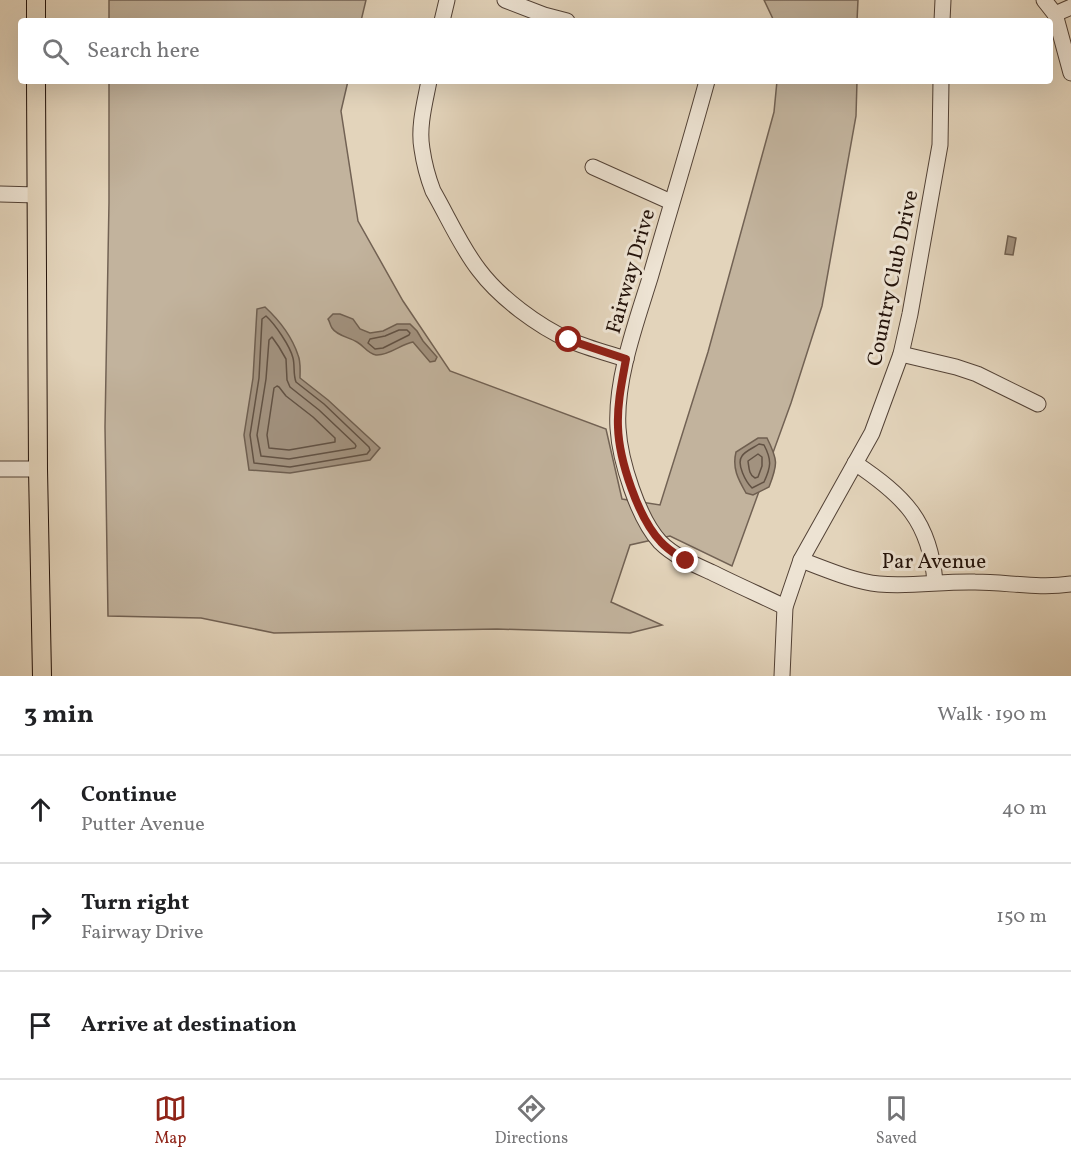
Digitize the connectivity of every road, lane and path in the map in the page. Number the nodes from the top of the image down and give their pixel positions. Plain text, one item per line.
1 (36, 0) edge
2 (447, 0) edge
3 (505, 0) edge
4 (943, 0) edge
5 (1044, 0) edge
6 (1071, 7) edge
7 (1055, 14) junction
8 (36, 18) edge
9 (443, 18) edge
10 (556, 18) edge
11 (942, 18) edge
12 (1071, 73) edge
13 (36, 84) edge
14 (428, 84) edge
15 (706, 84) edge
16 (941, 84) edge
17 (593, 167) dead end
18 (0, 194) edge
19 (36, 195) junction
20 (671, 202) junction
21 (901, 354) junction
22 (626, 359) junction
23 (1038, 404) dead end
24 (855, 463) junction
25 (0, 469) edge
26 (38, 469) junction
27 (801, 560) junction
28 (935, 582) junction
29 (1071, 584) edge
30 (785, 607) junction
31 (42, 676) edge
32 (782, 676) edge

1 - 8 main road
2 - 9 street
3 - 10 street
4 - 11 street
5 - 7 street
6 - 7 street
7 - 12 street
13 - 19 main road
14 - 22 street
15 - 20 street, Fairway Drive
16 - 21 street, Country Club Drive
17 - 20 street
18 - 19 street
19 - 26 main road
20 - 22 street, Fairway Drive
21 - 23 street
21 - 24 street, Country Club Drive
22 - 30 street, Fairway Drive
24 - 27 street, Country Club Drive
24 - 28 street
25 - 26 street
26 - 31 main road
27 - 28 street, Par Avenue
27 - 30 street, Country Club Drive
28 - 29 street, Par Avenue
30 - 32 street, Country Club Drive

